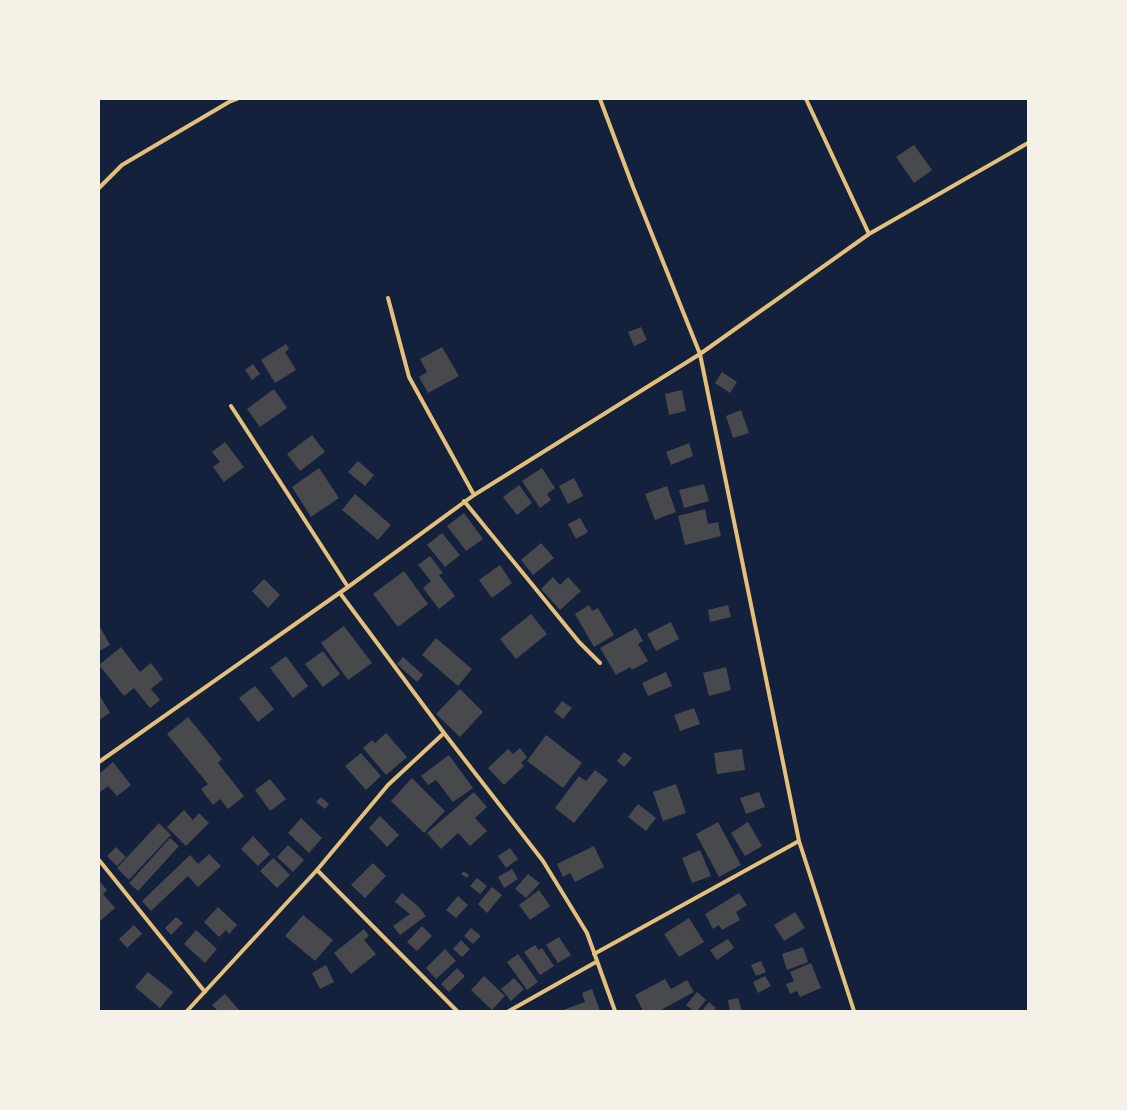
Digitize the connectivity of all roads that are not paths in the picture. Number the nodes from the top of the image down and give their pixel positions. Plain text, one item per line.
1 (237, 99) edge
2 (600, 99) edge
3 (806, 99) edge
4 (1028, 143) edge
5 (99, 188) edge
6 (869, 234) junction
7 (388, 298) dead end
8 (700, 354) junction
9 (231, 406) dead end
10 (474, 495) junction
11 (464, 501) junction
12 (348, 587) junction
13 (340, 593) junction
14 (600, 663) dead end
15 (444, 733) junction
16 (99, 762) edge
17 (799, 841) junction
18 (99, 860) edge
19 (317, 870) junction
20 (594, 954) junction
21 (596, 962) junction
22 (205, 992) junction
23 (187, 1011) edge
24 (457, 1011) edge
25 (509, 1011) edge
26 (615, 1011) edge
27 (854, 1011) edge

1 - 5 street
2 - 8 street
3 - 6 street
4 - 6 street
6 - 8 street
7 - 10 street
8 - 10 street
8 - 17 street
9 - 12 street
10 - 11 street
11 - 12 street
11 - 14 street
12 - 13 street
13 - 15 street
13 - 16 street
15 - 19 street
15 - 20 street
17 - 20 street
17 - 27 street
18 - 22 street
19 - 22 street
19 - 24 street
20 - 21 street
21 - 25 street
21 - 26 street
22 - 23 street

